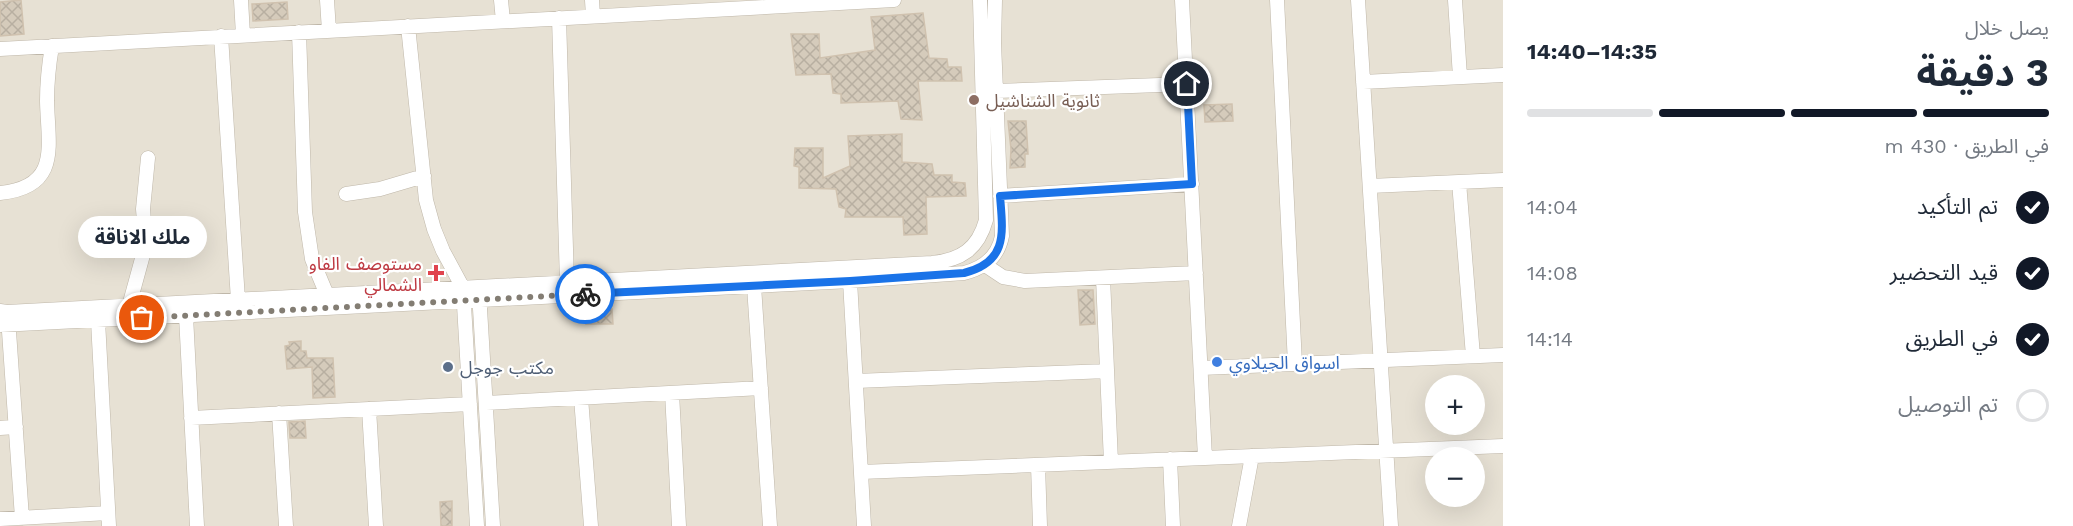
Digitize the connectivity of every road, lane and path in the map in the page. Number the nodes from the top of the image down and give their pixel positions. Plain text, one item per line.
1 (241, 0) edge
2 (327, 0) edge
3 (501, 0) edge
4 (592, 0) edge
5 (894, 0) edge
6 (980, 0) edge
7 (994, 0) edge
8 (1182, 0) edge
9 (1277, 0) edge
10 (1358, 0) edge
11 (1455, 0) edge
12 (693, 5) edge
13 (593, 16) junction
14 (559, 18) junction
15 (503, 21) junction
16 (408, 26) junction
17 (329, 31) junction
18 (299, 32) junction
19 (243, 35) junction
20 (221, 36) junction
21 (52, 46) junction
22 (0, 49) edge
23 (1503, 75) edge
24 (1460, 77) junction
25 (1363, 82) junction
26 (1187, 84) junction
27 (996, 91) junction
28 (148, 158) dead end
29 (424, 176) junction
30 (1503, 180) edge
31 (1459, 182) junction
32 (1192, 184) junction
33 (1370, 186) junction
34 (0, 193) edge
35 (346, 194) dead end
36 (1000, 196) junction
37 (985, 265) junction
38 (1196, 273) junction
39 (1103, 278) junction
40 (850, 281) junction
41 (567, 282) junction
42 (754, 286) junction
43 (479, 293) junction
44 (464, 295) junction
45 (327, 296) junction
46 (238, 300) junction
47 (129, 306) junction
48 (186, 316) junction
49 (4, 319) edge
50 (98, 321) junction
51 (1503, 355) edge
52 (1473, 357) junction
53 (1381, 360) junction
54 (1295, 364) junction
55 (1201, 368) junction
56 (1107, 371) junction
57 (856, 381) junction
58 (761, 388) junction
59 (672, 393) junction
60 (581, 398) junction
61 (486, 403) junction
62 (470, 404) junction
63 (369, 409) junction
64 (279, 413) junction
65 (191, 418) junction
66 (16, 427) junction
67 (0, 428) edge
68 (1503, 446) edge
69 (1386, 450) junction
70 (1252, 456) junction
71 (1205, 458) junction
72 (1170, 459) junction
73 (1112, 462) junction
74 (1038, 465) junction
75 (861, 472) junction
76 (22, 518) junction
77 (0, 519) edge
78 (108, 519) edge
79 (197, 526) edge
80 (286, 526) edge
81 (376, 526) edge
82 (477, 526) edge
83 (493, 526) edge
84 (591, 526) edge
85 (679, 526) edge
86 (770, 526) edge
87 (864, 526) edge
88 (1040, 526) edge
89 (1173, 526) edge
90 (1239, 526) edge
91 (1391, 526) edge

1 - 19 street
2 - 17 street
3 - 15 street
4 - 13 street
5 - 12 street
6 - 41 street
7 - 27 street
8 - 26 street
9 - 54 street
10 - 25 street
11 - 24 street
12 - 13 street
13 - 14 street
14 - 15 street
14 - 41 street
15 - 16 street
16 - 17 street
16 - 29 street
17 - 18 street
18 - 19 street
18 - 45 street
19 - 20 street
20 - 21 street
20 - 46 street
21 - 22 street
21 - 34 street
23 - 24 street
24 - 25 street
25 - 33 street
26 - 27 street
26 - 32 street
27 - 36 street
28 - 47 street
29 - 35 street
29 - 44 street
30 - 31 street
31 - 33 street
31 - 52 street
32 - 36 street
32 - 38 street
33 - 53 street
36 - 37 street
37 - 39 street
37 - 40 street
38 - 39 street
38 - 55 street
39 - 56 street
40 - 42 street
40 - 57 street
41 - 43 street
42 - 43 street
42 - 58 street
43 - 44 street
43 - 61 street
44 - 45 street
44 - 48 street
44 - 62 street
45 - 46 street
46 - 47 street
47 - 49 street
48 - 50 street
48 - 65 street
49 - 50 street
49 - 66 street
50 - 78 street
51 - 52 street
52 - 53 street
53 - 54 street
53 - 69 street
54 - 55 street
55 - 71 street
56 - 57 street
56 - 73 street
57 - 75 street
58 - 59 street
58 - 86 street
59 - 60 street
59 - 85 street
60 - 61 street
60 - 84 street
61 - 83 street
62 - 63 street
62 - 82 street
63 - 64 street
63 - 81 street
64 - 65 street
64 - 80 street
65 - 79 street
66 - 67 street
66 - 76 street
68 - 69 street
69 - 70 street
69 - 91 street
70 - 71 street
70 - 90 street
71 - 72 street
72 - 73 street
72 - 89 street
73 - 74 street
74 - 75 street
74 - 88 street
75 - 87 street
76 - 77 street
76 - 78 street

